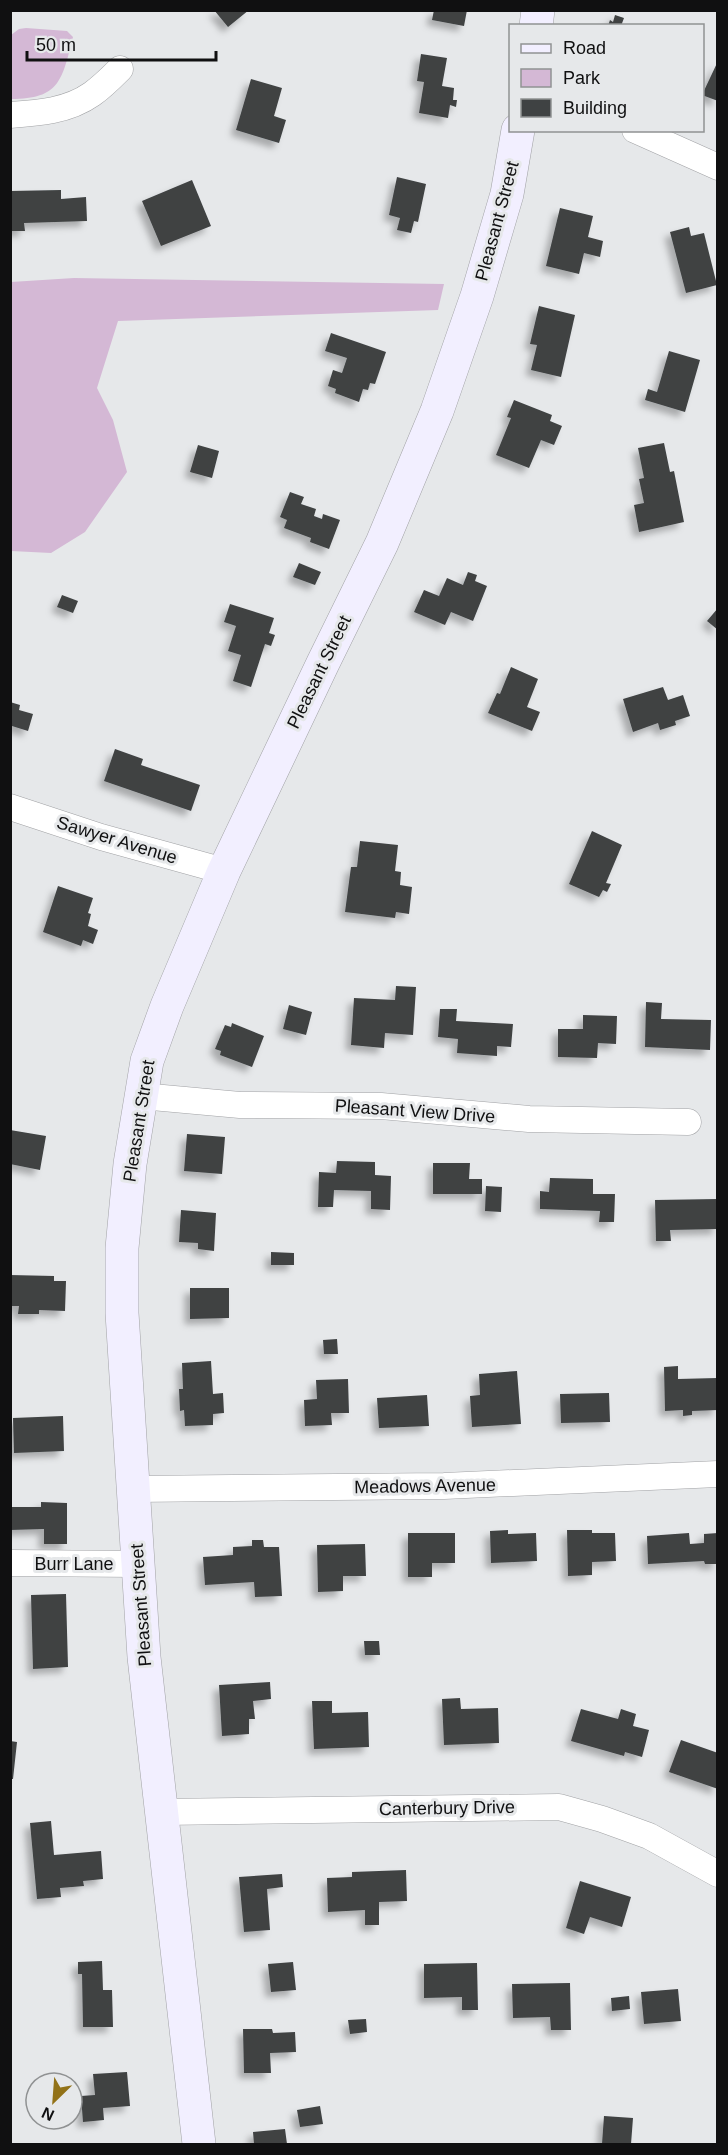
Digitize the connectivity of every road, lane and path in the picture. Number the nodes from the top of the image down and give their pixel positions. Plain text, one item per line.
1 (120, 69) dead end
2 (10, 115) edge
3 (519, 132) edge
4 (639, 132) edge
5 (717, 167) edge
6 (10, 807) edge
7 (224, 871) junction
8 (141, 1096) junction
9 (688, 1122) dead end
10 (717, 1474) edge
11 (133, 1489) junction
12 (10, 1563) edge
13 (138, 1564) junction
14 (162, 1812) junction
15 (717, 1874) edge
16 (199, 2145) edge

1 - 2 street
3 - 7 main road, Pleasant Street
4 - 5 street
6 - 7 street, Sawyer Avenue
7 - 8 main road, Pleasant Street
8 - 9 street, Pleasant View Drive
8 - 11 main road, Pleasant Street
10 - 11 street, Meadows Avenue
11 - 13 main road, Pleasant Street
12 - 13 street, Burr Lane
13 - 14 main road, Pleasant Street
14 - 15 street, Canterbury Drive
14 - 16 main road, Pleasant Street

